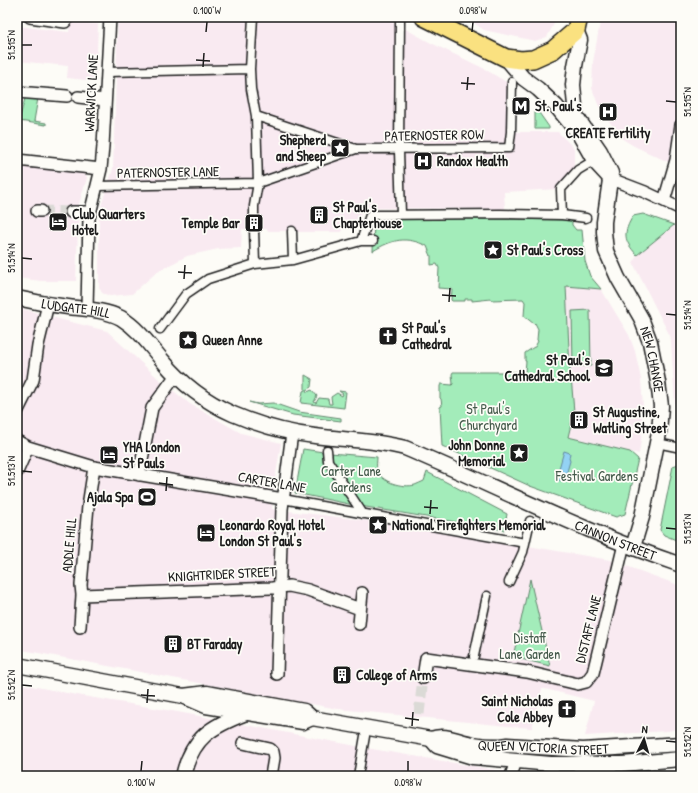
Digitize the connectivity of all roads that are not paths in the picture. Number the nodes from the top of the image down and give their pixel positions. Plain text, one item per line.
1 (30, 17) edge
2 (69, 17) edge
3 (110, 17) edge
4 (253, 17) edge
5 (424, 17) edge
6 (400, 20) dead end
7 (578, 24) edge
8 (506, 58) junction
9 (250, 69) junction
10 (106, 72) junction
11 (512, 82) dead end
12 (17, 92) edge
13 (105, 100) junction
14 (256, 116) junction
15 (681, 125) edge
16 (358, 149) junction
17 (399, 149) junction
18 (17, 160) edge
19 (588, 164) dead end
20 (101, 169) junction
21 (611, 179) junction
22 (258, 183) junction
23 (96, 186) junction
24 (664, 201) junction
25 (681, 209) edge
26 (71, 212) tunnel mouth
27 (90, 212) junction
28 (401, 214) junction
29 (562, 215) junction
30 (254, 218) dead end
31 (586, 218) dead end
32 (254, 229) dead end
33 (292, 231) dead end
34 (373, 241) dead end
35 (361, 242) junction
36 (293, 260) junction
37 (255, 264) junction
38 (17, 298) edge
39 (48, 304) junction
40 (87, 309) junction
41 (160, 329) dead end
42 (176, 375) junction
43 (17, 412) edge
44 (292, 433) junction
45 (17, 441) edge
46 (657, 444) junction
47 (28, 447) junction
48 (681, 448) edge
49 (327, 450) dead end
50 (94, 467) junction
51 (17, 472) edge
52 (138, 475) junction
53 (283, 499) junction
54 (363, 514) junction
55 (530, 521) dead end
56 (525, 543) junction
57 (628, 546) junction
58 (681, 565) edge
59 (509, 582) dead end
60 (279, 587) junction
61 (362, 593) dead end
62 (82, 595) junction
63 (487, 596) dead end
64 (360, 609) junction
65 (359, 624) dead end
66 (80, 627) dead end
67 (474, 656) dead end
68 (17, 665) edge
69 (277, 674) dead end
70 (423, 678) tunnel mouth
71 (183, 696) junction
72 (247, 713) junction
73 (312, 718) junction
74 (364, 736) dead end
75 (431, 739) junction
76 (243, 743) dead end
77 (681, 744) edge
78 (681, 759) edge
79 (516, 761) junction
80 (183, 776) edge
81 (271, 776) edge
82 (358, 776) edge
83 (511, 776) edge

1 - 2 street
3 - 10 street, WARWICK LANE
4 - 9 street
5 - 8 main road
6 - 17 street
7 - 8 main road
7 - 21 street
8 - 21 street
9 - 10 street
9 - 14 street
10 - 13 street, WARWICK LANE
11 - 17 street, PATERNOSTER ROW
12 - 13 street
13 - 20 street, WARWICK LANE
14 - 16 street
14 - 22 street
15 - 24 street
16 - 17 street, PATERNOSTER ROW
16 - 22 street, PATERNOSTER LANE
17 - 28 street
18 - 20 street
19 - 29 street
20 - 23 street, WARWICK LANE
21 - 24 street
21 - 46 street, NEW CHANGE
22 - 23 street, PATERNOSTER LANE
22 - 30 street
23 - 27 street, WARWICK LANE
24 - 25 street
26 - 27 street
27 - 40 street, WARWICK LANE
28 - 29 street
28 - 35 street
29 - 31 street
32 - 37 street
33 - 36 street
34 - 35 street
35 - 36 street
36 - 37 street
37 - 41 street
38 - 39 street, LUDGATE HILL
39 - 40 street, LUDGATE HILL
39 - 43 street
40 - 42 street, LUDGATE HILL
42 - 44 street
42 - 52 street
44 - 53 street
44 - 57 street, CANNON STREET
45 - 47 street, CARTER LANE
46 - 48 street
46 - 57 street, NEW CHANGE
47 - 50 street, CARTER LANE
47 - 51 street
49 - 54 street
50 - 52 street, CARTER LANE
50 - 62 street, ADDLE HILL
52 - 53 street, CARTER LANE
53 - 54 street, CARTER LANE
53 - 60 street
54 - 56 street, CARTER LANE
55 - 56 street
56 - 59 street
57 - 58 street, CANNON STREET
57 - 70 street, DISTAFF LANE
60 - 62 street, KNIGHTRIDER STREET
60 - 64 street, KNIGHTRIDER STREET
60 - 69 street
61 - 64 street
62 - 66 street, ADDLE HILL
63 - 67 street
64 - 65 street
68 - 71 street, QUEEN VICTORIA STREET
71 - 72 street, QUEEN VICTORIA STREET
71 - 73 street, QUEEN VICTORIA STREET
72 - 73 street, QUEEN VICTORIA STREET
72 - 80 street
73 - 75 street, QUEEN VICTORIA STREET
74 - 82 street
75 - 77 street, QUEEN VICTORIA STREET
75 - 79 street, QUEEN VICTORIA STREET
76 - 81 street
78 - 79 street, QUEEN VICTORIA STREET
79 - 83 street

